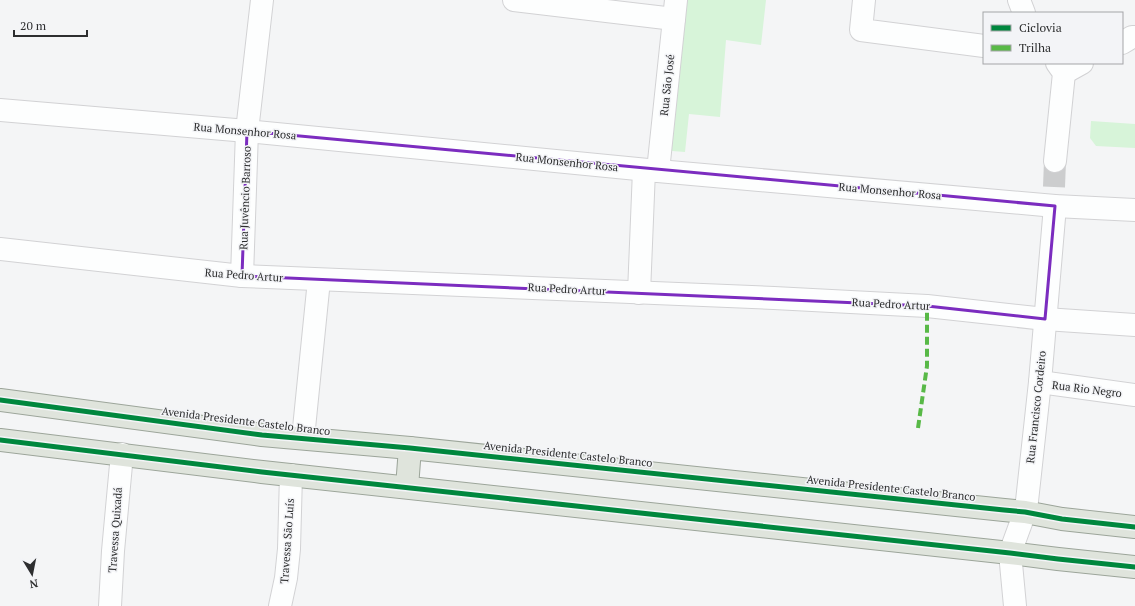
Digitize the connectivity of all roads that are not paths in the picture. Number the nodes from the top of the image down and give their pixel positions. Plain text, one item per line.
1 (262, 0) edge
2 (514, 0) edge
3 (864, 0) edge
4 (1019, 0) edge
5 (675, 10) edge
6 (1024, 12) edge
7 (1135, 37) edge
8 (1123, 42) edge
9 (983, 46) edge
10 (1068, 66) edge
11 (0, 110) edge
12 (247, 131) junction
13 (1056, 161) tunnel mouth
14 (651, 170) junction
15 (1054, 200) junction
16 (1135, 210) edge
17 (0, 249) edge
18 (242, 276) junction
19 (319, 280) junction
20 (638, 293) junction
21 (1045, 319) junction
22 (1135, 325) edge
23 (1040, 382) junction
24 (1135, 395) edge
25 (0, 400) edge
26 (303, 438) junction
27 (0, 440) edge
28 (410, 448) junction
29 (122, 454) junction
30 (291, 475) junction
31 (407, 487) junction
32 (1025, 512) junction
33 (1135, 527) edge
34 (1010, 553) junction
35 (1135, 567) edge
36 (110, 606) edge
37 (280, 606) edge
38 (1015, 606) edge

1 - 12 street, Rua Juvêncio Barroso
2 - 5 street
3 - 9 street
4 - 6 street
5 - 14 street, Rua São José
7 - 8 street
10 - 13 street
11 - 12 street, Rua Monsenhor Rosa
12 - 14 street, Rua Monsenhor Rosa
12 - 18 street, Rua Juvêncio Barroso
14 - 15 street, Rua Monsenhor Rosa
14 - 20 street, Rua São José
15 - 16 street, Rua Monsenhor Rosa
15 - 21 street, Rua Francisco Cordeiro
17 - 18 street, Rua Pedro Artur
18 - 19 street, Rua Pedro Artur
19 - 20 street, Rua Pedro Artur
19 - 26 street
20 - 21 street, Rua Pedro Artur
21 - 22 street, Rua Pedro Artur
21 - 23 street, Rua Francisco Cordeiro
23 - 24 street, Rua Rio Negro
23 - 32 street, Rua Francisco Cordeiro
25 - 26 main road, Avenida Presidente Castelo Branco
26 - 28 main road, Avenida Presidente Castelo Branco
27 - 29 main road
28 - 31 main road
28 - 32 main road, Avenida Presidente Castelo Branco
29 - 30 main road
29 - 36 street, Travessa Quixadá
30 - 31 main road
30 - 37 street, Travessa São Luís
31 - 34 main road
32 - 33 main road, Avenida Presidente Castelo Branco
32 - 34 street, Rua Francisco Cordeiro
34 - 35 main road
34 - 38 street, Rua Francisco Cordeiro

